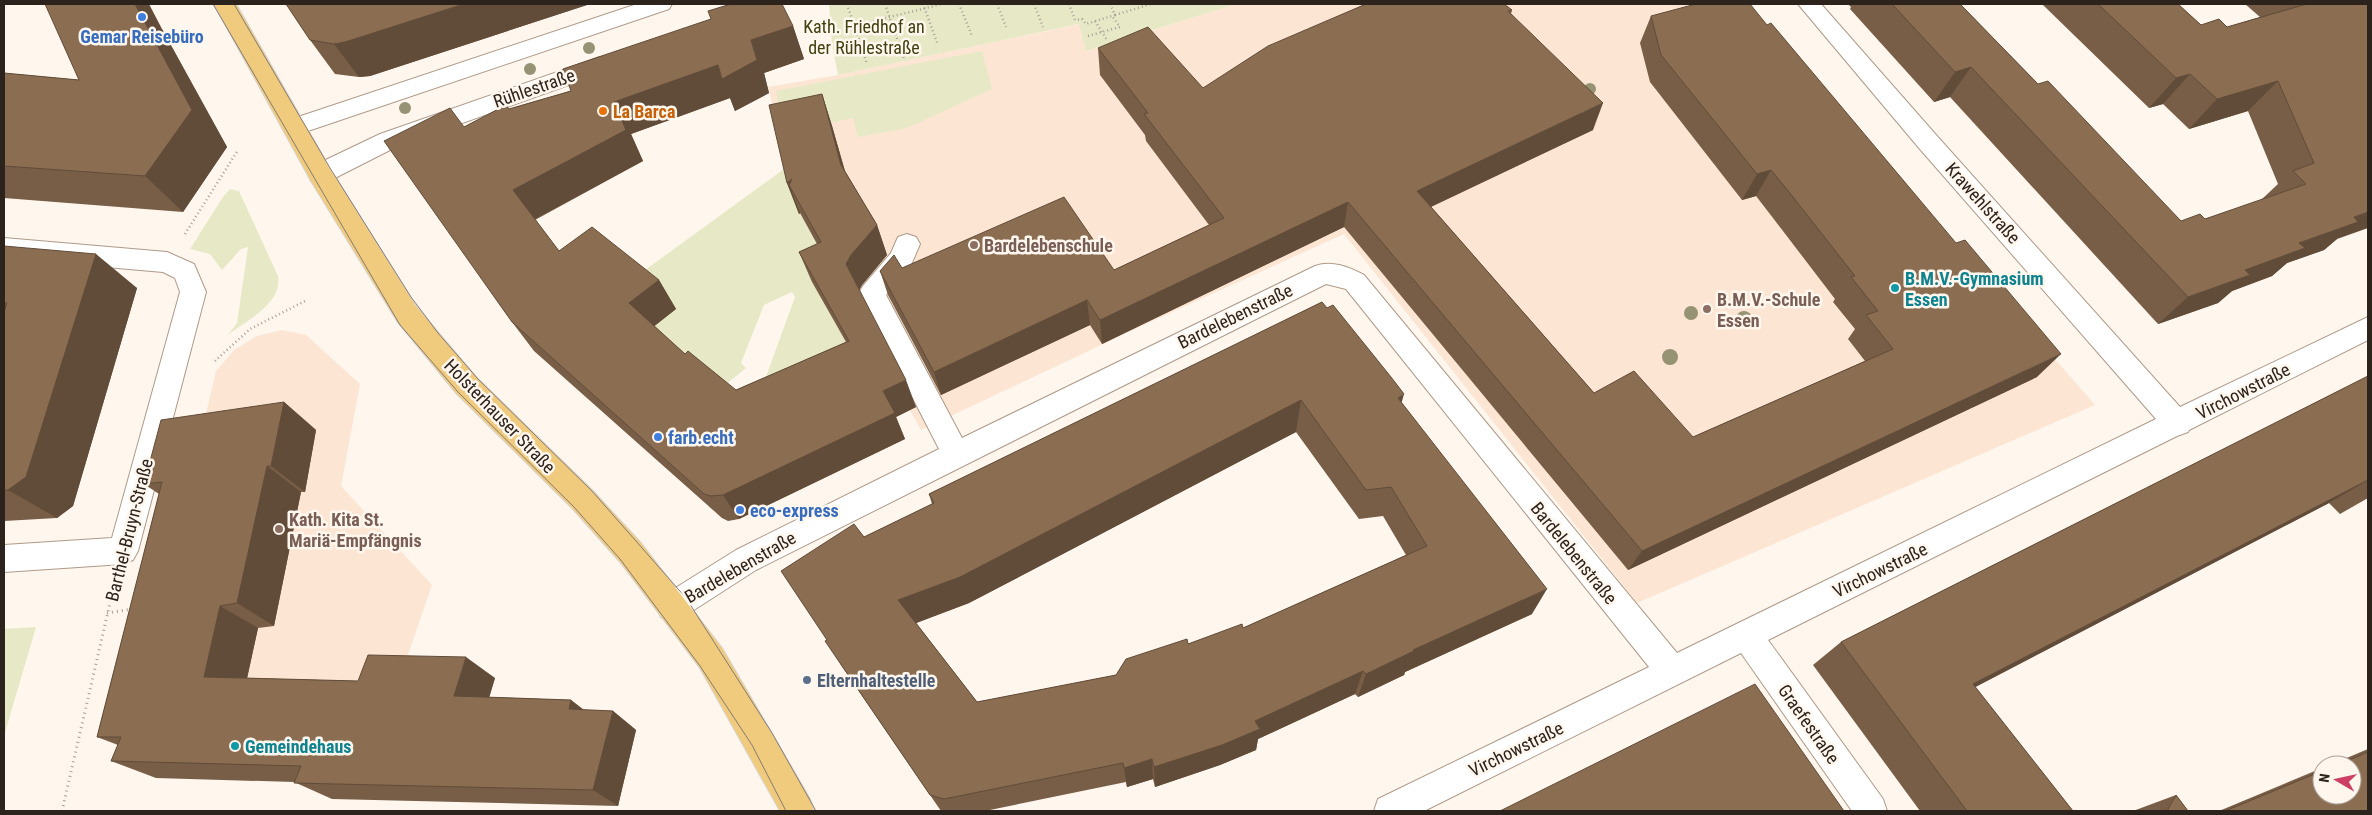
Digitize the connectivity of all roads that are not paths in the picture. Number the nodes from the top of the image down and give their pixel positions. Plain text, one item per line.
1 (225, 4) edge
2 (661, 4) edge
3 (1809, 4) edge
4 (619, 59) edge
5 (294, 127) junction
6 (320, 174) junction
7 (907, 244) dead end
8 (4, 248) edge
9 (2368, 328) edge
10 (2178, 424) junction
11 (956, 454) junction
12 (4, 558) edge
13 (672, 607) junction
14 (1747, 636) junction
15 (1673, 672) junction
16 (798, 811) edge
17 (1390, 811) edge
18 (1871, 811) edge

1 - 5 main road, Holsterhauser Straße
2 - 5 street
3 - 10 street, Krawehlstraße
4 - 6 street, Rühlestraße
5 - 6 main road, Holsterhauser Straße
6 - 13 main road, Holsterhauser Straße
7 - 11 street
8 - 12 street, Barthel-Bruyn-Straße
9 - 10 street, Virchowstraße
10 - 14 street, Virchowstraße
11 - 13 street, Bardelebenstraße
11 - 15 street, Bardelebenstraße
13 - 16 main road, Holsterhauser Straße
14 - 15 street, Virchowstraße
14 - 18 street, Graefestraße
15 - 17 street, Virchowstraße

